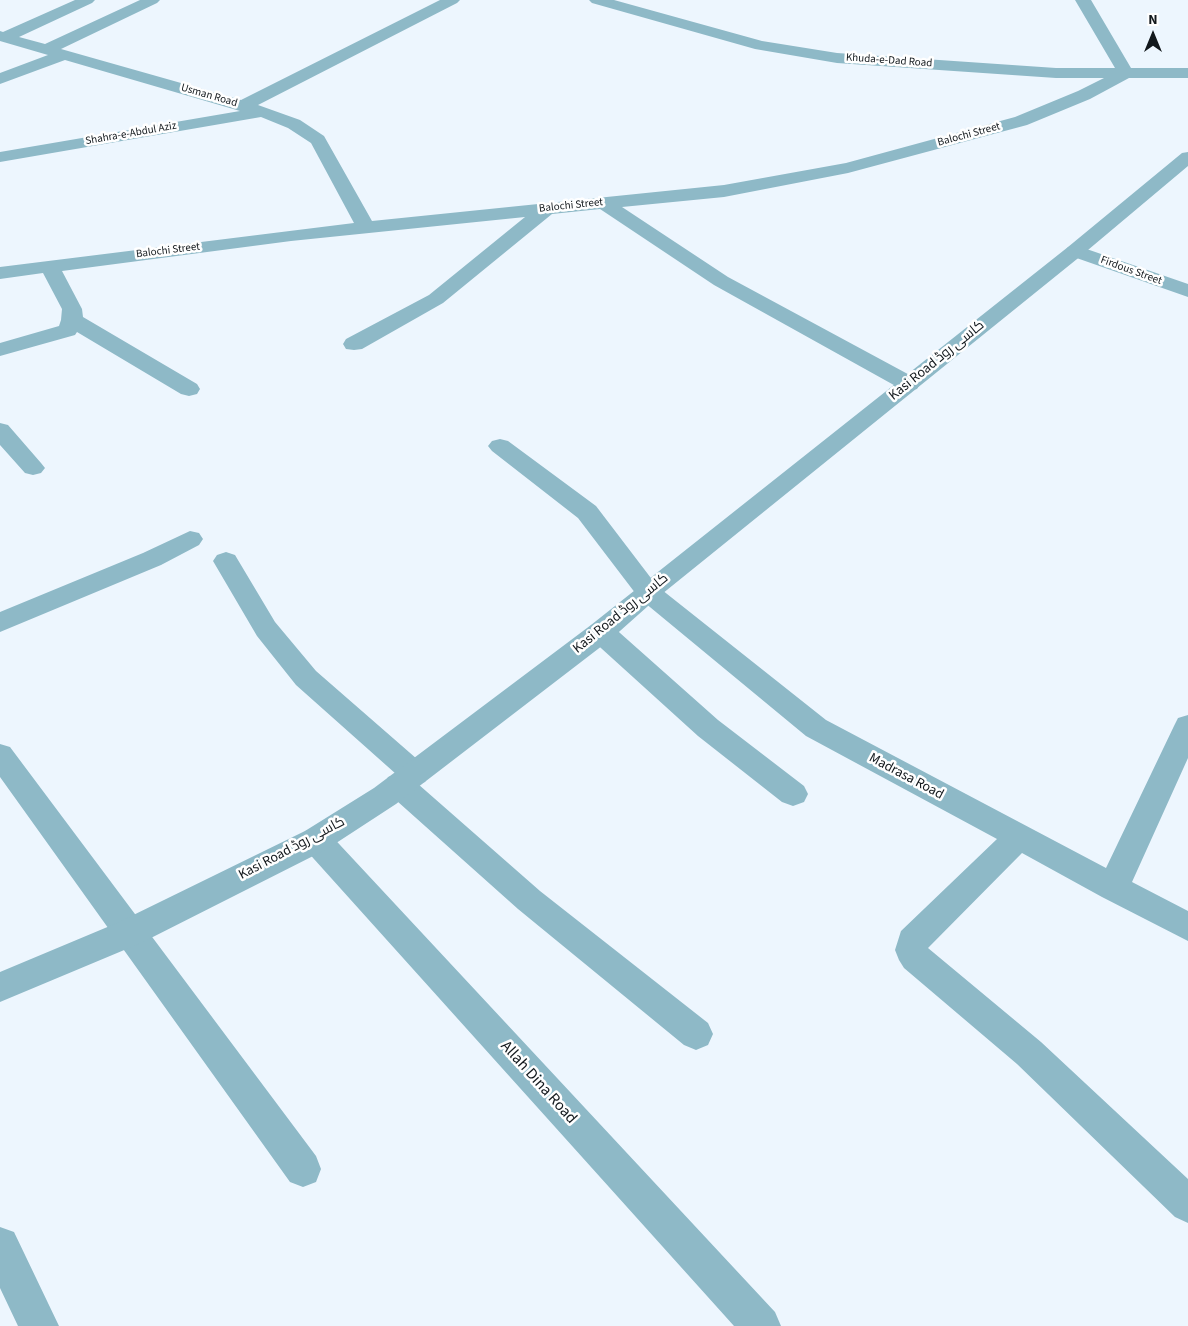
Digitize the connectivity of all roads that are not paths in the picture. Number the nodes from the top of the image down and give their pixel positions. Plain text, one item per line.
1 (87, 0) edge
2 (152, 0) edge
3 (452, 0) edge
4 (596, 0) edge
5 (1083, 0) edge
6 (3, 36) edge
7 (47, 49) junction
8 (65, 54) junction
9 (1126, 73) junction
10 (1188, 73) edge
11 (0, 80) edge
12 (243, 106) junction
13 (263, 112) junction
14 (0, 157) edge
15 (1188, 157) edge
16 (603, 203) junction
17 (547, 209) junction
18 (366, 227) junction
19 (1075, 251) junction
20 (49, 266) junction
21 (0, 273) edge
22 (1188, 292) edge
23 (72, 320) junction
24 (354, 344) dead end
25 (0, 350) edge
26 (909, 384) junction
27 (189, 389) dead end
28 (0, 430) edge
29 (500, 446) dead end
30 (33, 468) dead end
31 (190, 539) dead end
32 (226, 561) dead end
33 (648, 592) junction
34 (0, 623) edge
35 (601, 632) junction
36 (1188, 726) edge
37 (0, 755) edge
38 (407, 780) junction
39 (793, 794) dead end
40 (1019, 837) junction
41 (316, 840) junction
42 (1113, 888) junction
43 (1188, 927) edge
44 (129, 932) junction
45 (0, 986) edge
46 (696, 1034) dead end
47 (303, 1170) dead end
48 (1188, 1204) edge
49 (0, 1246) edge
50 (39, 1326) edge
51 (761, 1326) edge

1 - 6 street
2 - 7 street
3 - 12 street
4 - 9 street, Khuda-e-Dad Road
5 - 9 street
6 - 7 street, Usman Road
7 - 8 street, Usman Road
8 - 11 street
8 - 12 street, Usman Road
9 - 10 street, Khuda-e-Dad Road
9 - 16 street, Balochi Street
12 - 13 street, Usman Road
13 - 14 street, Shahra-e-Abdul Aziz
13 - 18 street, Usman Road
15 - 19 street, Kasi Road کاسی روڈ
16 - 17 street, Balochi Street
16 - 26 street
17 - 18 street, Balochi Street
17 - 24 street
18 - 20 street, Balochi Street
19 - 22 street, Firdous Street
19 - 26 street, Kasi Road کاسی روڈ
20 - 21 street, Balochi Street
20 - 23 street
23 - 25 street
23 - 27 street
26 - 33 street, Kasi Road کاسی روڈ
28 - 30 street
29 - 33 street, Madrasa Road
31 - 34 street
32 - 38 street
33 - 35 street, Kasi Road کاسی روڈ
33 - 40 street, Madrasa Road
35 - 38 street, Kasi Road کاسی روڈ
35 - 39 street
36 - 42 street
37 - 44 street
38 - 41 street, Kasi Road کاسی روڈ
38 - 46 street
40 - 42 street, Madrasa Road
40 - 48 street
41 - 44 street, Kasi Road کاسی روڈ
41 - 51 street, Allah Dina Road
42 - 43 street, Madrasa Road
44 - 45 street, Kasi Road کاسی روڈ
44 - 47 street
49 - 50 street

